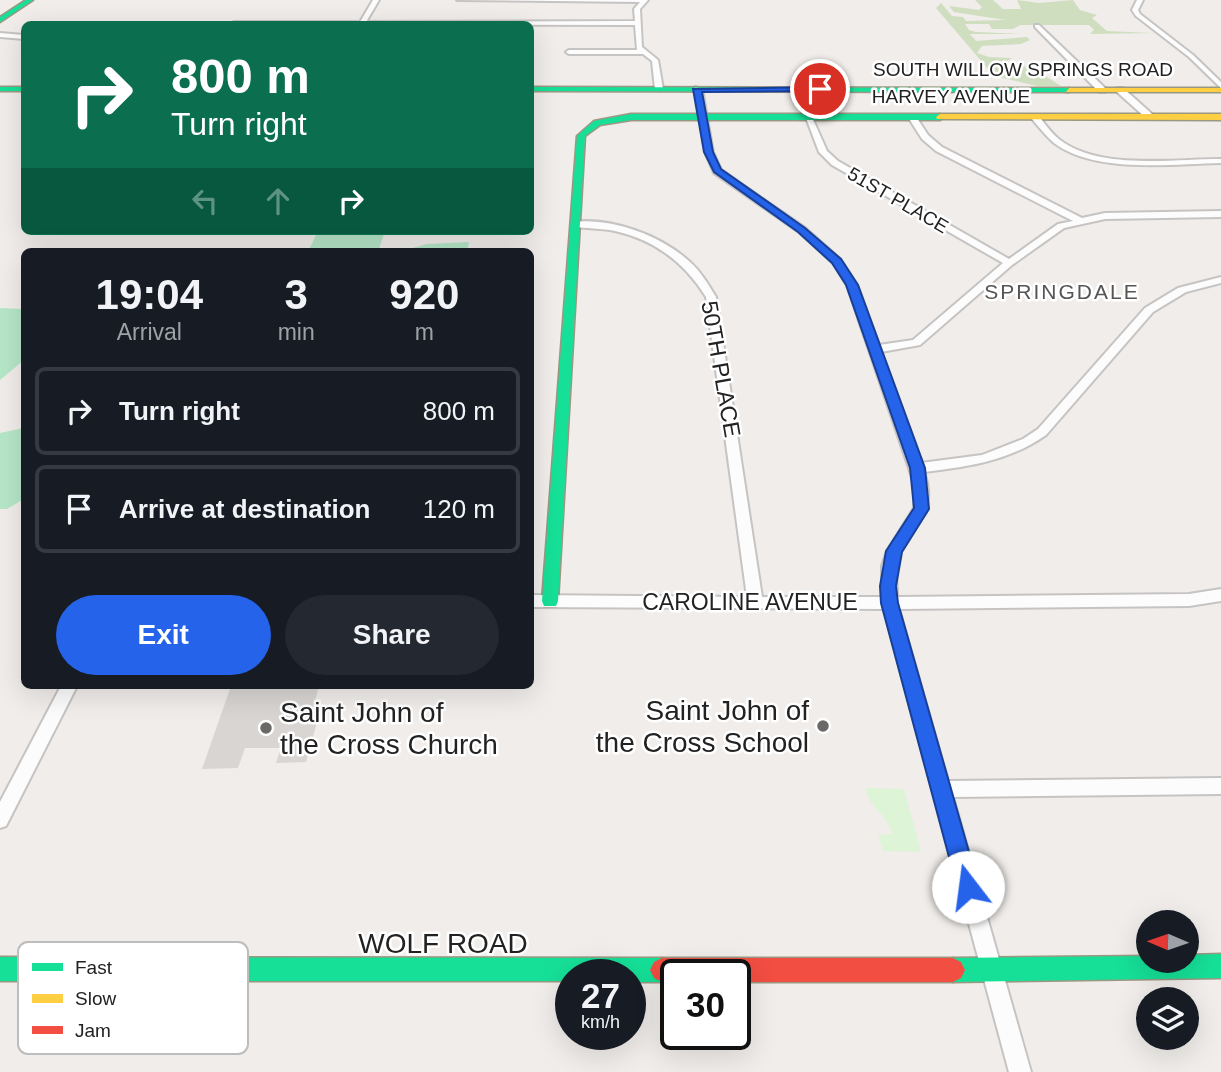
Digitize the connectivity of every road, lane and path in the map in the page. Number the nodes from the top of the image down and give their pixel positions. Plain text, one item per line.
1 (30, 0) edge
2 (376, 0) edge
3 (460, 0) edge
4 (645, 0) edge
5 (1140, 0) edge
6 (3, 16) edge
7 (363, 21) edge
8 (534, 23) edge
9 (638, 23) junction
10 (1037, 26) dead end
11 (0, 35) edge
12 (21, 37) edge
13 (569, 52) dead end
14 (643, 52) junction
15 (1221, 88) edge
16 (0, 89) edge
17 (21, 89) edge
18 (534, 89) edge
19 (659, 89) junction
20 (698, 89) junction
21 (1102, 90) junction
22 (1120, 90) junction
23 (1149, 116) junction
24 (703, 117) junction
25 (808, 117) junction
26 (912, 117) junction
27 (1035, 117) junction
28 (1221, 117) edge
29 (1221, 161) edge
30 (1221, 214) edge
31 (1079, 220) junction
32 (575, 224) junction
33 (1009, 262) junction
34 (1221, 280) edge
35 (876, 349) junction
36 (917, 468) junction
37 (1221, 595) edge
38 (534, 601) edge
39 (550, 601) junction
40 (755, 601) junction
41 (890, 603) junction
42 (67, 689) edge
43 (1221, 786) edge
44 (942, 789) junction
45 (0, 820) edge
46 (1221, 966) edge
47 (0, 969) edge
48 (18, 969) edge
49 (248, 969) edge
50 (990, 970) junction
51 (1020, 1072) edge

1 - 6 street
2 - 7 street
3 - 4 street
4 - 9 street
5 - 15 street
8 - 9 street
9 - 14 street
10 - 21 street
11 - 12 street
13 - 14 street
14 - 19 street
15 - 22 street, SOUTH WILLOW SPRINGS ROAD
16 - 17 street
18 - 19 street, SOUTH WILLOW SPRINGS ROAD
19 - 20 street, SOUTH WILLOW SPRINGS ROAD
20 - 21 street, SOUTH WILLOW SPRINGS ROAD
20 - 24 street
21 - 22 street, SOUTH WILLOW SPRINGS ROAD
22 - 23 street
23 - 27 street, HARVEY AVENUE
23 - 28 street, HARVEY AVENUE
24 - 25 street, HARVEY AVENUE
24 - 32 street, HARVEY AVENUE
24 - 35 street
25 - 26 street, HARVEY AVENUE
25 - 33 street, 51ST PLACE
26 - 27 street, HARVEY AVENUE
26 - 31 street
27 - 29 street
30 - 31 street
31 - 33 street
32 - 39 street
32 - 40 street, 50TH PLACE
33 - 35 street
34 - 36 street
35 - 36 street
36 - 41 street
37 - 41 street, CAROLINE AVENUE
38 - 39 street, CAROLINE AVENUE
39 - 40 street, CAROLINE AVENUE
40 - 41 street, CAROLINE AVENUE
41 - 44 street
42 - 45 street
43 - 44 street
44 - 50 street
46 - 50 street, WOLF ROAD
47 - 48 street, WOLF ROAD
49 - 50 street, WOLF ROAD
50 - 51 street

